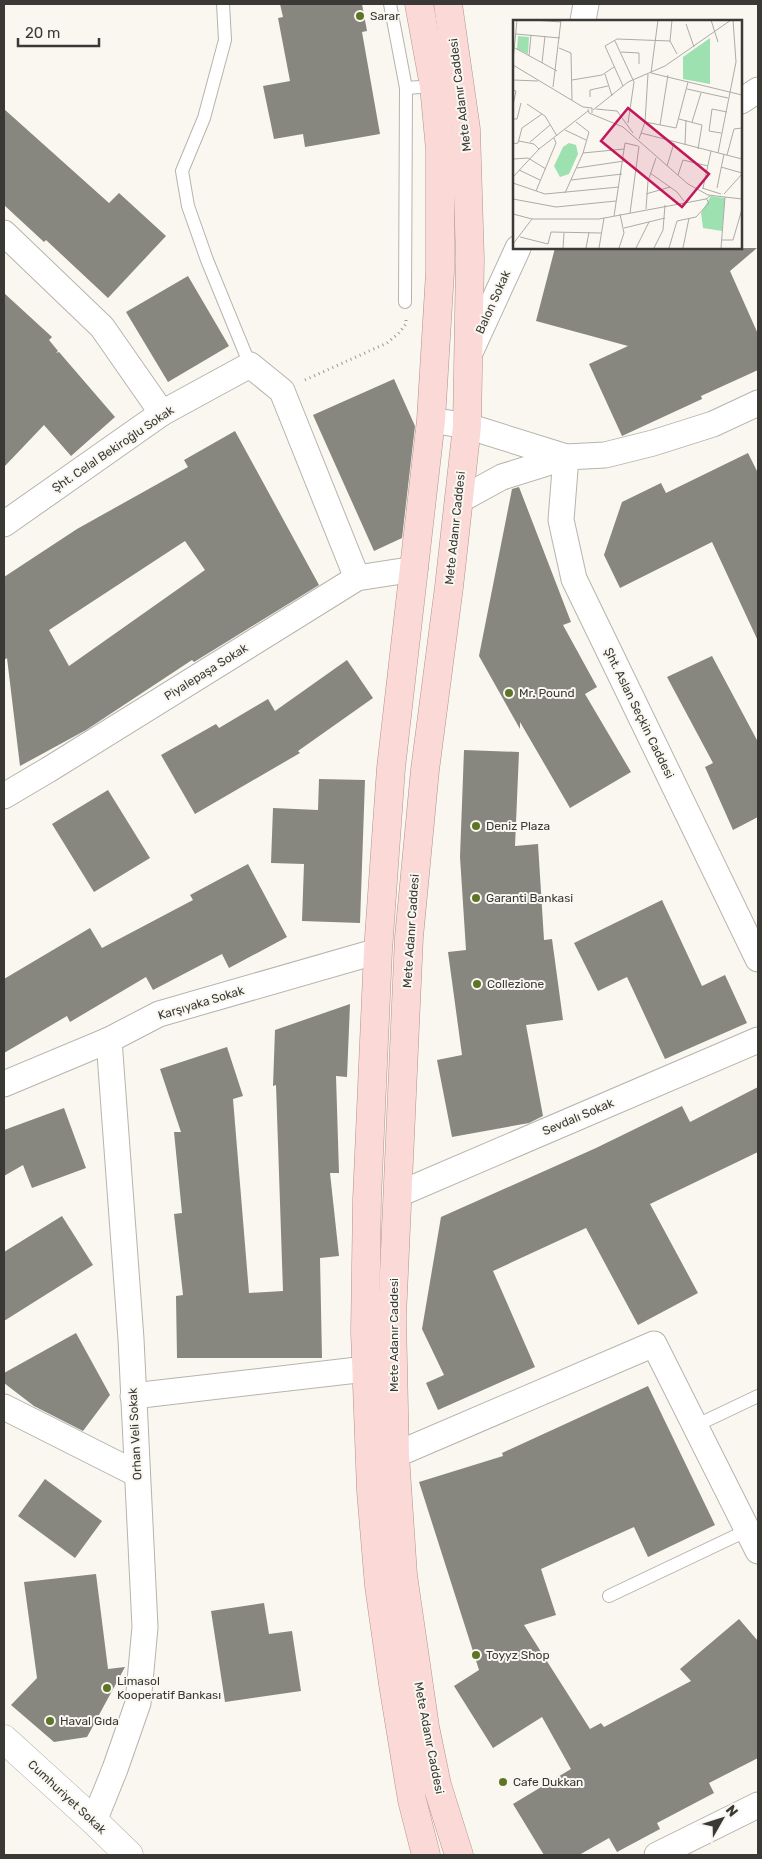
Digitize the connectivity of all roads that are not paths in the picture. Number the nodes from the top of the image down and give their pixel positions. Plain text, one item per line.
1 (222, 4) edge
2 (390, 4) edge
3 (419, 4) edge
4 (448, 4) edge
5 (586, 4) edge
6 (583, 20) edge
7 (434, 86) junction
8 (406, 88) junction
9 (758, 90) edge
10 (742, 100) edge
11 (4, 234) edge
12 (518, 249) edge
13 (405, 302) road end
14 (468, 357) junction
15 (250, 364) junction
16 (758, 403) edge
17 (162, 413) junction
18 (431, 420) junction
19 (466, 426) junction
20 (566, 457) junction
21 (458, 501) junction
22 (4, 524) edge
23 (416, 569) junction
24 (356, 578) junction
25 (4, 796) edge
26 (756, 948) edge
27 (378, 951) junction
28 (109, 1040) junction
29 (758, 1040) edge
30 (4, 1084) edge
31 (399, 1194) junction
32 (366, 1370) junction
33 (133, 1396) junction
34 (758, 1396) edge
35 (4, 1407) edge
36 (695, 1426) junction
37 (395, 1455) junction
38 (137, 1474) junction
39 (755, 1544) edge
40 (608, 1596) dead end
41 (4, 1739) edge
42 (758, 1806) edge
43 (94, 1821) junction
44 (129, 1855) edge
45 (426, 1855) edge
46 (459, 1855) edge
47 (657, 1855) edge

1 - 15 lane
2 - 8 lane
3 - 7 main road, Mete Adanır Caddesi
4 - 14 main road, Mete Adanır Caddesi
5 - 6 street
7 - 8 lane
7 - 18 main road, Mete Adanır Caddesi
8 - 13 lane
9 - 10 street
11 - 17 street
12 - 14 street, Balon Sokak
14 - 19 main road, Mete Adanır Caddesi
15 - 17 street, Şht. Celal Bekiroğlu Sokak
15 - 24 street
16 - 20 street
17 - 22 street, Şht. Celal Bekiroğlu Sokak
18 - 19 street
18 - 23 main road, Mete Adanır Caddesi
19 - 20 street
19 - 21 main road, Mete Adanır Caddesi
20 - 21 street
20 - 26 street, Şht. Aslan Seçkin Caddesi
21 - 31 main road, Mete Adanır Caddesi
23 - 24 street, Piyalepaşa Sokak
23 - 27 main road, Mete Adanır Caddesi
24 - 25 street, Piyalepaşa Sokak
27 - 28 street, Karşıyaka Sokak
27 - 32 main road, Mete Adanır Caddesi
28 - 30 street, Karşıyaka Sokak
28 - 33 street, Orhan Veli Sokak
29 - 31 street, Sevdalı Sokak
31 - 37 main road, Mete Adanır Caddesi
32 - 33 street
32 - 45 main road, Mete Adanır Caddesi
33 - 38 street, Orhan Veli Sokak
34 - 36 lane
35 - 38 street
36 - 37 street
36 - 39 street
37 - 46 main road, Mete Adanır Caddesi
38 - 43 street, Orhan Veli Sokak
39 - 40 lane
41 - 43 street, Cumhuriyet Sokak
42 - 47 street
43 - 44 street, Cumhuriyet Sokak

